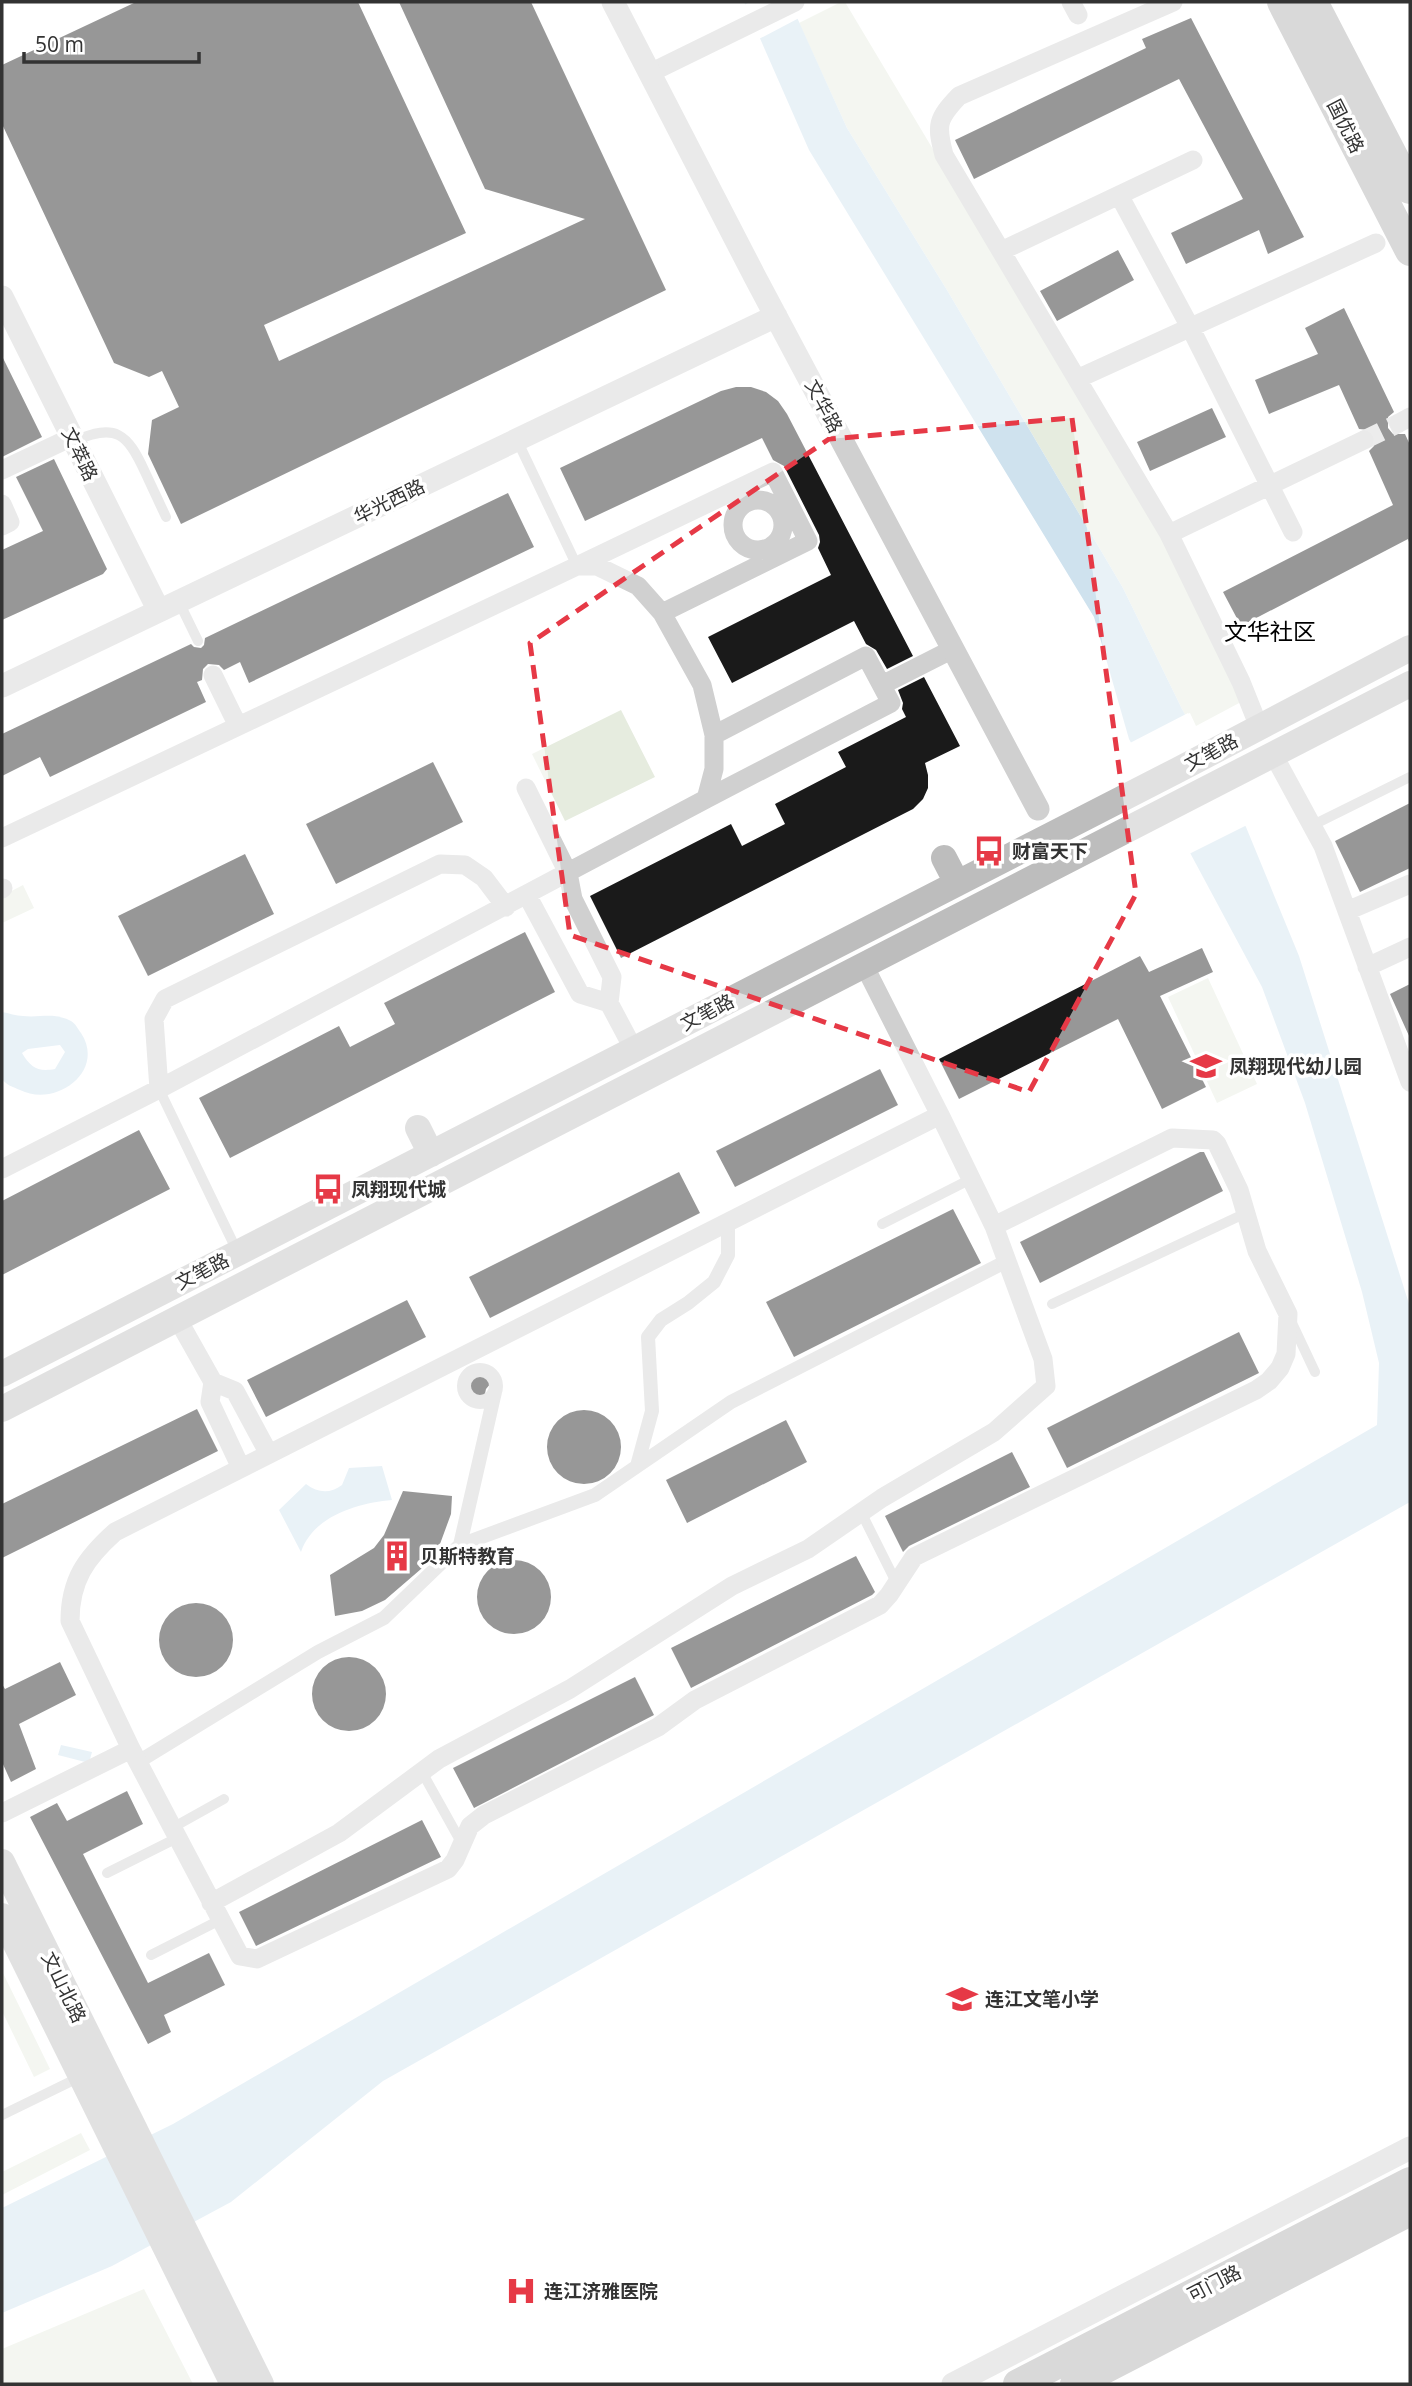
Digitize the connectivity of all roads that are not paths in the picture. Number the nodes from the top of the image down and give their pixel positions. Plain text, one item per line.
1 (613, 2) edge
2 (795, 2) edge
3 (1173, 2) edge
4 (1282, 2) edge
5 (1314, 2) edge
6 (650, 73) junction
7 (1193, 160) dead end
8 (1410, 189) edge
9 (1119, 195) junction
10 (1376, 243) dead end
11 (1001, 251) junction
12 (1410, 251) edge
13 (2, 297) edge
14 (776, 316) junction
15 (1190, 327) junction
16 (1077, 379) junction
17 (73, 439) junction
18 (517, 440) junction
19 (1364, 440) tunnel mouth
20 (2, 470) edge
21 (1271, 485) junction
22 (743, 496) junction
23 (2, 504) edge
24 (785, 509) junction
25 (166, 517) dead end
26 (2, 526) edge
27 (1293, 532) dead end
28 (1169, 534) junction
29 (772, 553) junction
30 (577, 566) junction
31 (169, 606) junction
32 (662, 613) junction
33 (198, 641) dead end
34 (1410, 648) edge
35 (953, 649) junction
36 (214, 675) dead end
37 (1410, 684) edge
38 (882, 685) junction
39 (2, 687) edge
40 (238, 726) junction
41 (1259, 727) junction
42 (714, 735) junction
43 (1273, 754) junction
44 (1410, 777) edge
45 (526, 788) dead end
46 (706, 799) junction
47 (1038, 809) dead end
48 (1311, 826) junction
49 (2, 838) edge
50 (944, 858) dead end
51 (568, 873) junction
52 (957, 883) junction
53 (1410, 884) edge
54 (527, 895) junction
55 (506, 907) junction
56 (1347, 911) junction
57 (1410, 947) edge
58 (864, 965) junction
59 (1367, 967) junction
60 (609, 1003) junction
61 (634, 1050) junction
62 (1410, 1081) edge
63 (159, 1089) junction
64 (940, 1115) junction
65 (418, 1128) dead end
66 (431, 1154) junction
67 (2, 1169) edge
68 (971, 1179) junction
69 (1246, 1213) junction
70 (728, 1222) junction
71 (882, 1224) dead end
72 (994, 1226) junction
73 (238, 1253) junction
74 (1007, 1261) junction
75 (1052, 1304) dead end
76 (1288, 1314) junction
77 (177, 1318) junction
78 (468, 1364) junction
79 (1315, 1372) dead end
80 (2, 1374) edge
81 (212, 1382) junction
82 (495, 1392) junction
83 (2, 1409) edge
84 (269, 1454) junction
85 (637, 1466) junction
86 (241, 1468) junction
87 (861, 1512) junction
88 (460, 1545) junction
89 (897, 1584) junction
90 (134, 1755) junction
91 (422, 1772) junction
92 (224, 1799) dead end
93 (2, 1814) edge
94 (174, 1833) junction
95 (461, 1842) junction
96 (2, 1862) edge
97 (107, 1873) dead end
98 (215, 1912) junction
99 (2, 1916) edge
100 (151, 1955) dead end
101 (92, 2071) junction
102 (2, 2115) edge
103 (114, 2116) junction
104 (1410, 2148) edge
105 (1410, 2182) edge
106 (1410, 2211) edge
107 (233, 2384) edge
108 (261, 2384) edge
109 (953, 2384) edge
110 (1018, 2384) edge
111 (1075, 2384) edge

1 - 6 street, 文华路
2 - 6 street
3 - 11 street
4 - 12 main road, 国优路
5 - 8 main road, 国优路
6 - 14 street, 文华路
7 - 9 street
9 - 11 street
9 - 15 street
10 - 15 street
11 - 16 street
13 - 17 street, 文萃路
14 - 18 street, 华光西路
14 - 35 street, 文华路
15 - 16 street
15 - 21 street
16 - 28 street
17 - 20 street
17 - 25 lane
17 - 31 street, 文萃路
18 - 30 lane
18 - 31 street, 华光西路
19 - 21 street
21 - 27 street
21 - 28 street
22 - 24 street
22 - 24 street
22 - 29 street
22 - 30 street
23 - 26 street
24 - 29 street
24 - 29 street
28 - 41 street
29 - 32 street
30 - 32 street
30 - 40 street
31 - 33 lane
31 - 39 street, 华光西路
32 - 42 street
34 - 41 main road, 文笔路
35 - 38 street
35 - 47 street, 文华路
36 - 40 street
37 - 43 main road, 文笔路
38 - 42 street
38 - 46 street
40 - 49 street
41 - 52 main road, 文笔路
42 - 46 street
43 - 48 street
43 - 58 main road, 文笔路
44 - 48 lane
45 - 51 street
46 - 51 street
48 - 56 street
50 - 52 main road
51 - 54 street
51 - 60 street
52 - 61 main road, 文笔路
53 - 56 street
54 - 55 street
54 - 60 street
55 - 63 street
55 - 63 street
56 - 59 street
57 - 59 street
58 - 64 street
58 - 77 main road, 文笔路
59 - 62 street
60 - 61 street
61 - 66 main road, 文笔路
63 - 67 street
63 - 73 lane
64 - 68 street
64 - 70 street
65 - 66 main road
66 - 73 main road, 文笔路
68 - 71 lane
68 - 72 street
69 - 72 street
69 - 75 lane
69 - 76 street
70 - 78 street
70 - 85 street
72 - 74 street
73 - 80 main road, 文笔路
74 - 85 street
74 - 87 street
76 - 79 lane
76 - 89 street
77 - 81 street
77 - 83 main road, 文笔路
78 - 82 street
78 - 82 street
78 - 84 street
81 - 84 street
81 - 86 street
82 - 88 street
84 - 86 street
85 - 88 street
86 - 90 street
87 - 89 lane
87 - 91 street
88 - 90 street
89 - 95 street
90 - 93 street
90 - 94 street
91 - 95 lane
91 - 98 street
92 - 94 lane
94 - 97 lane
94 - 98 street
95 - 98 street
96 - 101 main road, 文山北路
98 - 100 lane
99 - 101 main road, 文山北路
101 - 102 lane
101 - 103 main road, 文山北路
103 - 107 main road
103 - 108 main road
104 - 109 street
105 - 110 main road, 可门路
106 - 111 main road, 可门路

